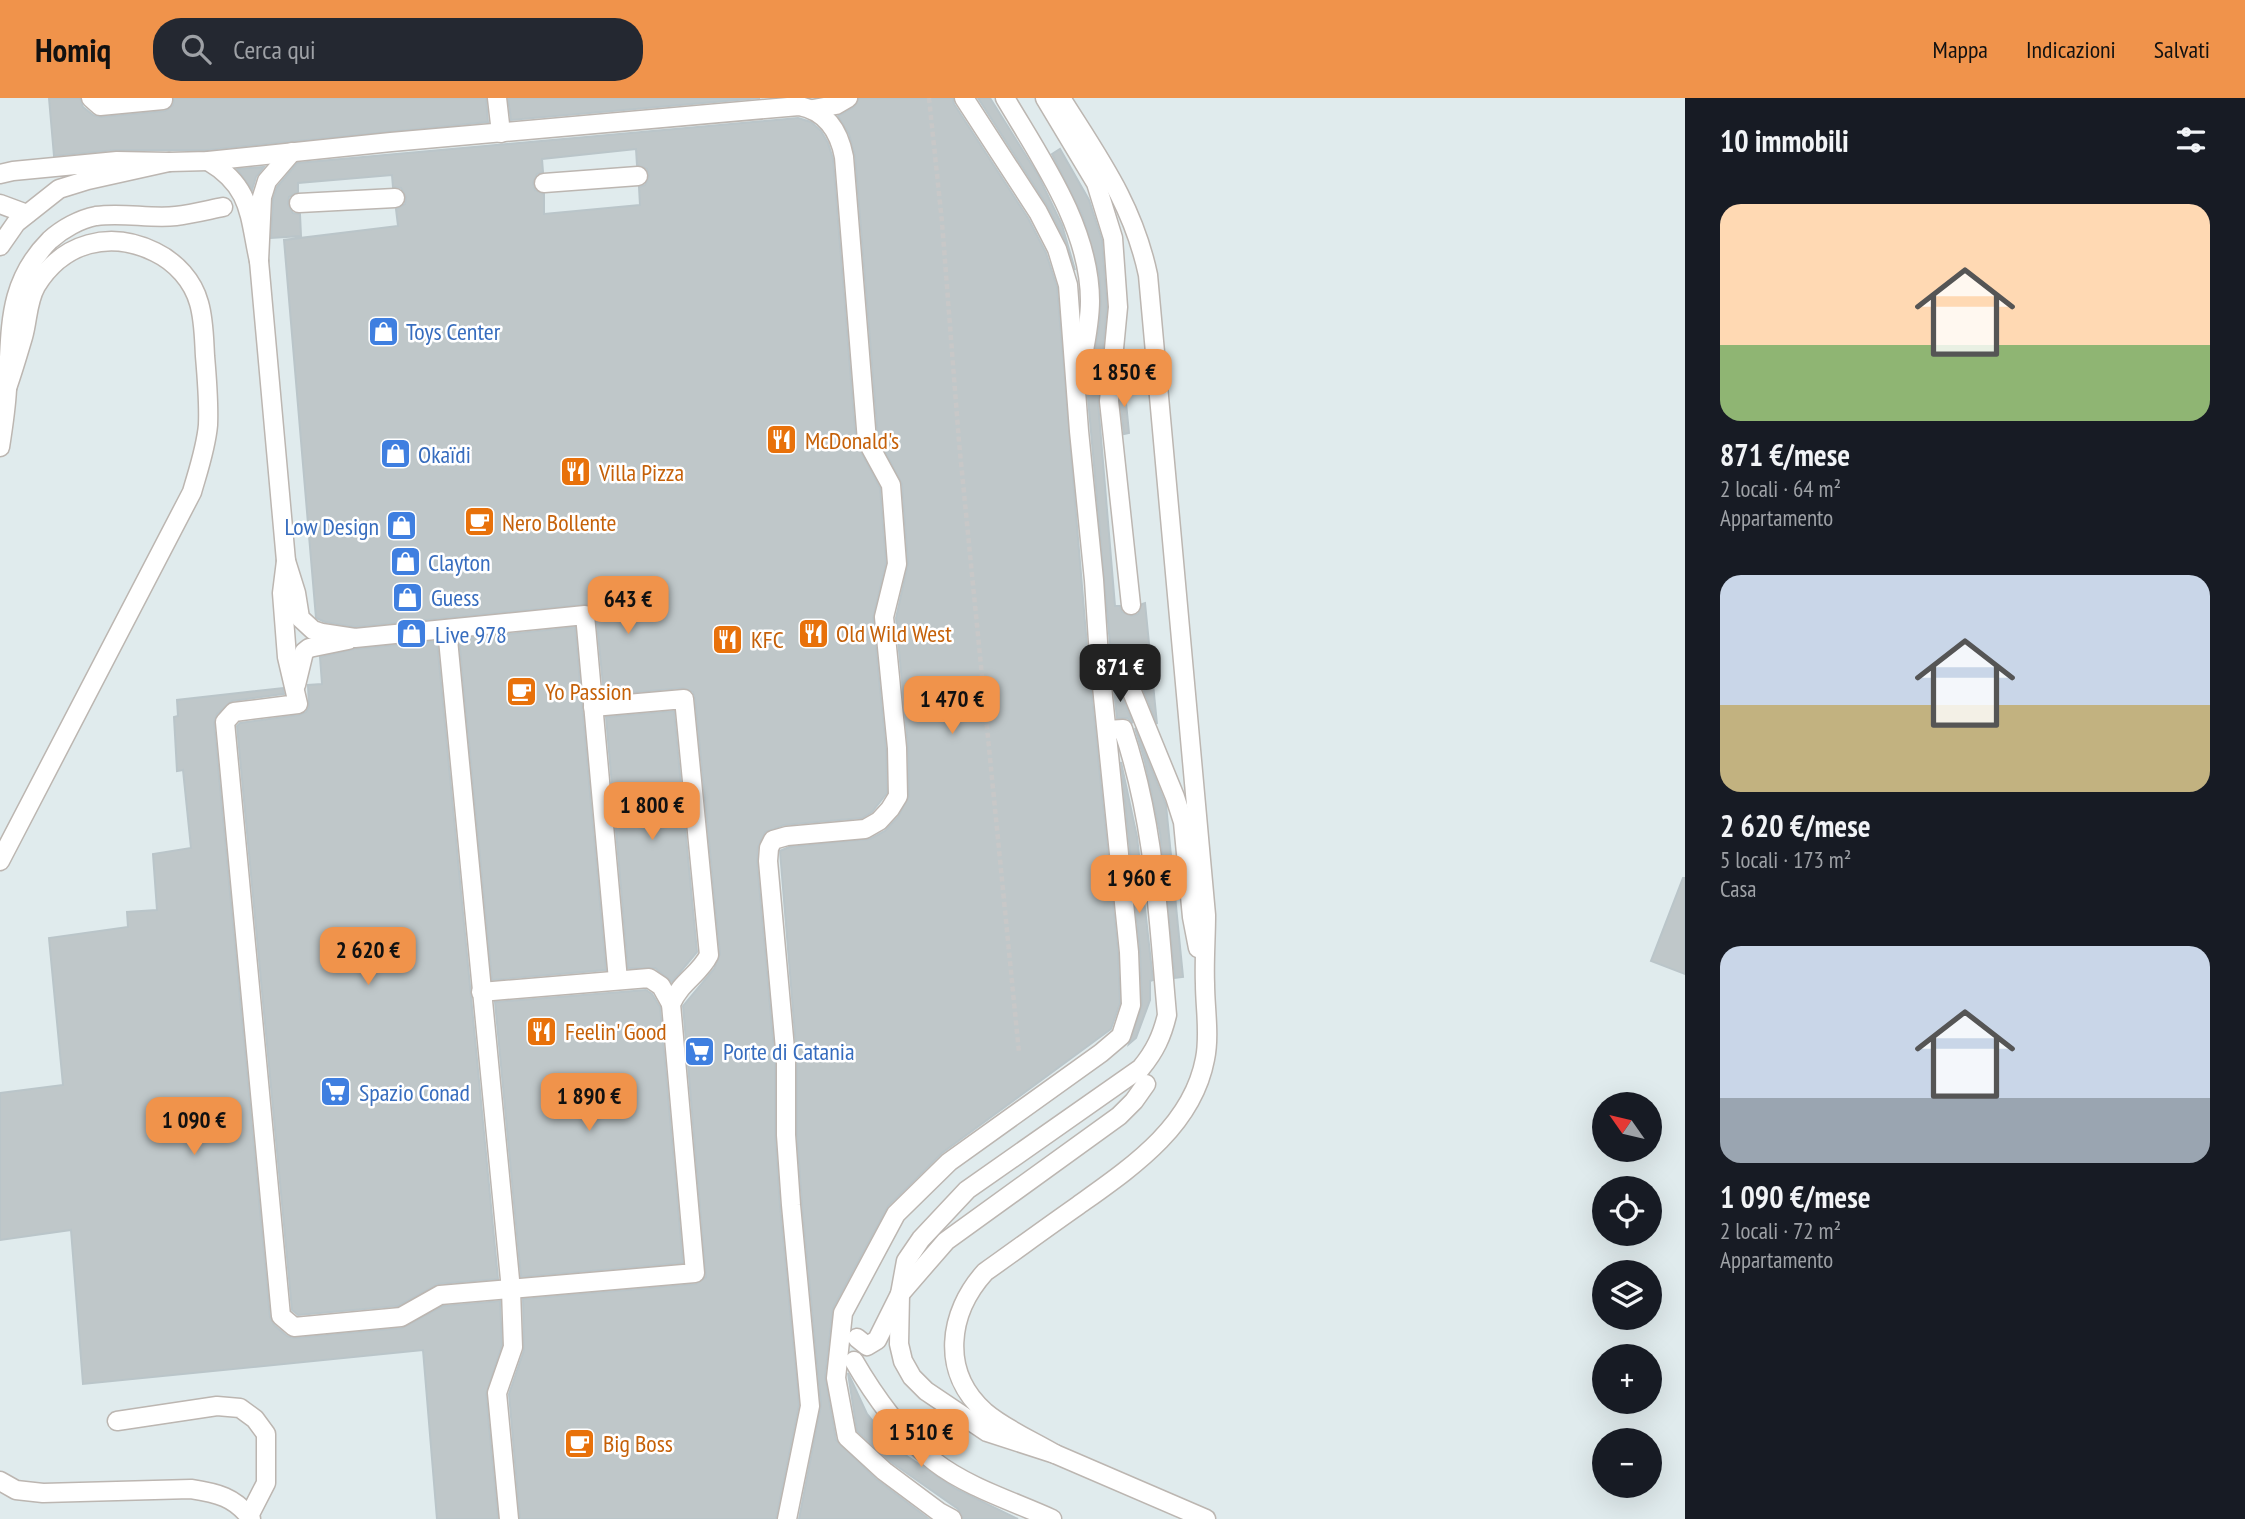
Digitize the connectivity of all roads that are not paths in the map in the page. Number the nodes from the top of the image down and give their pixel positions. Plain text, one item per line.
1 (91, 98) edge
2 (497, 98) edge
3 (964, 98) edge
4 (1005, 98) edge
5 (1045, 98) edge
6 (1061, 98) edge
7 (163, 100) dead end
8 (840, 100) edge
9 (720, 105) edge
10 (813, 109) junction
11 (500, 133) junction
12 (292, 152) junction
13 (208, 161) junction
14 (169, 162) junction
15 (0, 174) edge
16 (638, 176) dead end
17 (544, 183) dead end
18 (395, 198) dead end
19 (299, 202) dead end
20 (0, 204) edge
21 (223, 207) dead end
22 (27, 214) junction
23 (0, 246) edge
24 (259, 261) junction
25 (8, 388) junction
26 (1076, 390) junction
27 (0, 447) edge
28 (286, 561) junction
29 (1131, 605) dead end
30 (447, 629) junction
31 (355, 638) junction
32 (1099, 657) junction
33 (296, 686) junction
34 (593, 707) junction
35 (1107, 730) junction
36 (0, 861) edge
37 (618, 980) junction
38 (1205, 982) junction
39 (481, 992) junction
40 (671, 1004) junction
41 (1146, 1084) dead end
42 (511, 1290) junction
43 (900, 1294) junction
44 (857, 1338) dead end
45 (854, 1361) dead end
46 (117, 1421) dead end
47 (1055, 1454) junction
48 (0, 1481) edge
49 (250, 1517) edge
50 (509, 1519) edge
51 (787, 1519) edge
52 (952, 1519) edge
53 (1052, 1519) edge
54 (1206, 1519) edge

1 - 7 lane
2 - 11 lane
3 - 26 lane
4 - 26 lane
5 - 29 lane
6 - 38 lane
8 - 10 lane
9 - 10 lane
9 - 11 lane
10 - 51 lane
11 - 12 lane
12 - 13 lane
12 - 24 lane
13 - 14 lane
13 - 24 lane
14 - 15 lane
14 - 22 lane
16 - 17 lane
18 - 19 lane
20 - 22 lane
21 - 25 lane
22 - 23 lane
24 - 28 lane
25 - 27 lane
25 - 36 lane
26 - 32 lane
28 - 31 lane
28 - 33 lane
30 - 31 lane
30 - 34 lane
30 - 39 lane
31 - 33 lane
32 - 35 lane
32 - 38 lane
33 - 42 lane
34 - 37 lane
34 - 40 lane
35 - 43 lane
35 - 52 lane
37 - 39 lane
37 - 40 lane
38 - 47 lane
39 - 42 lane
40 - 42 lane
41 - 43 lane
42 - 50 lane
43 - 44 lane
43 - 47 lane
45 - 53 lane
46 - 49 lane
47 - 54 lane
48 - 49 lane

